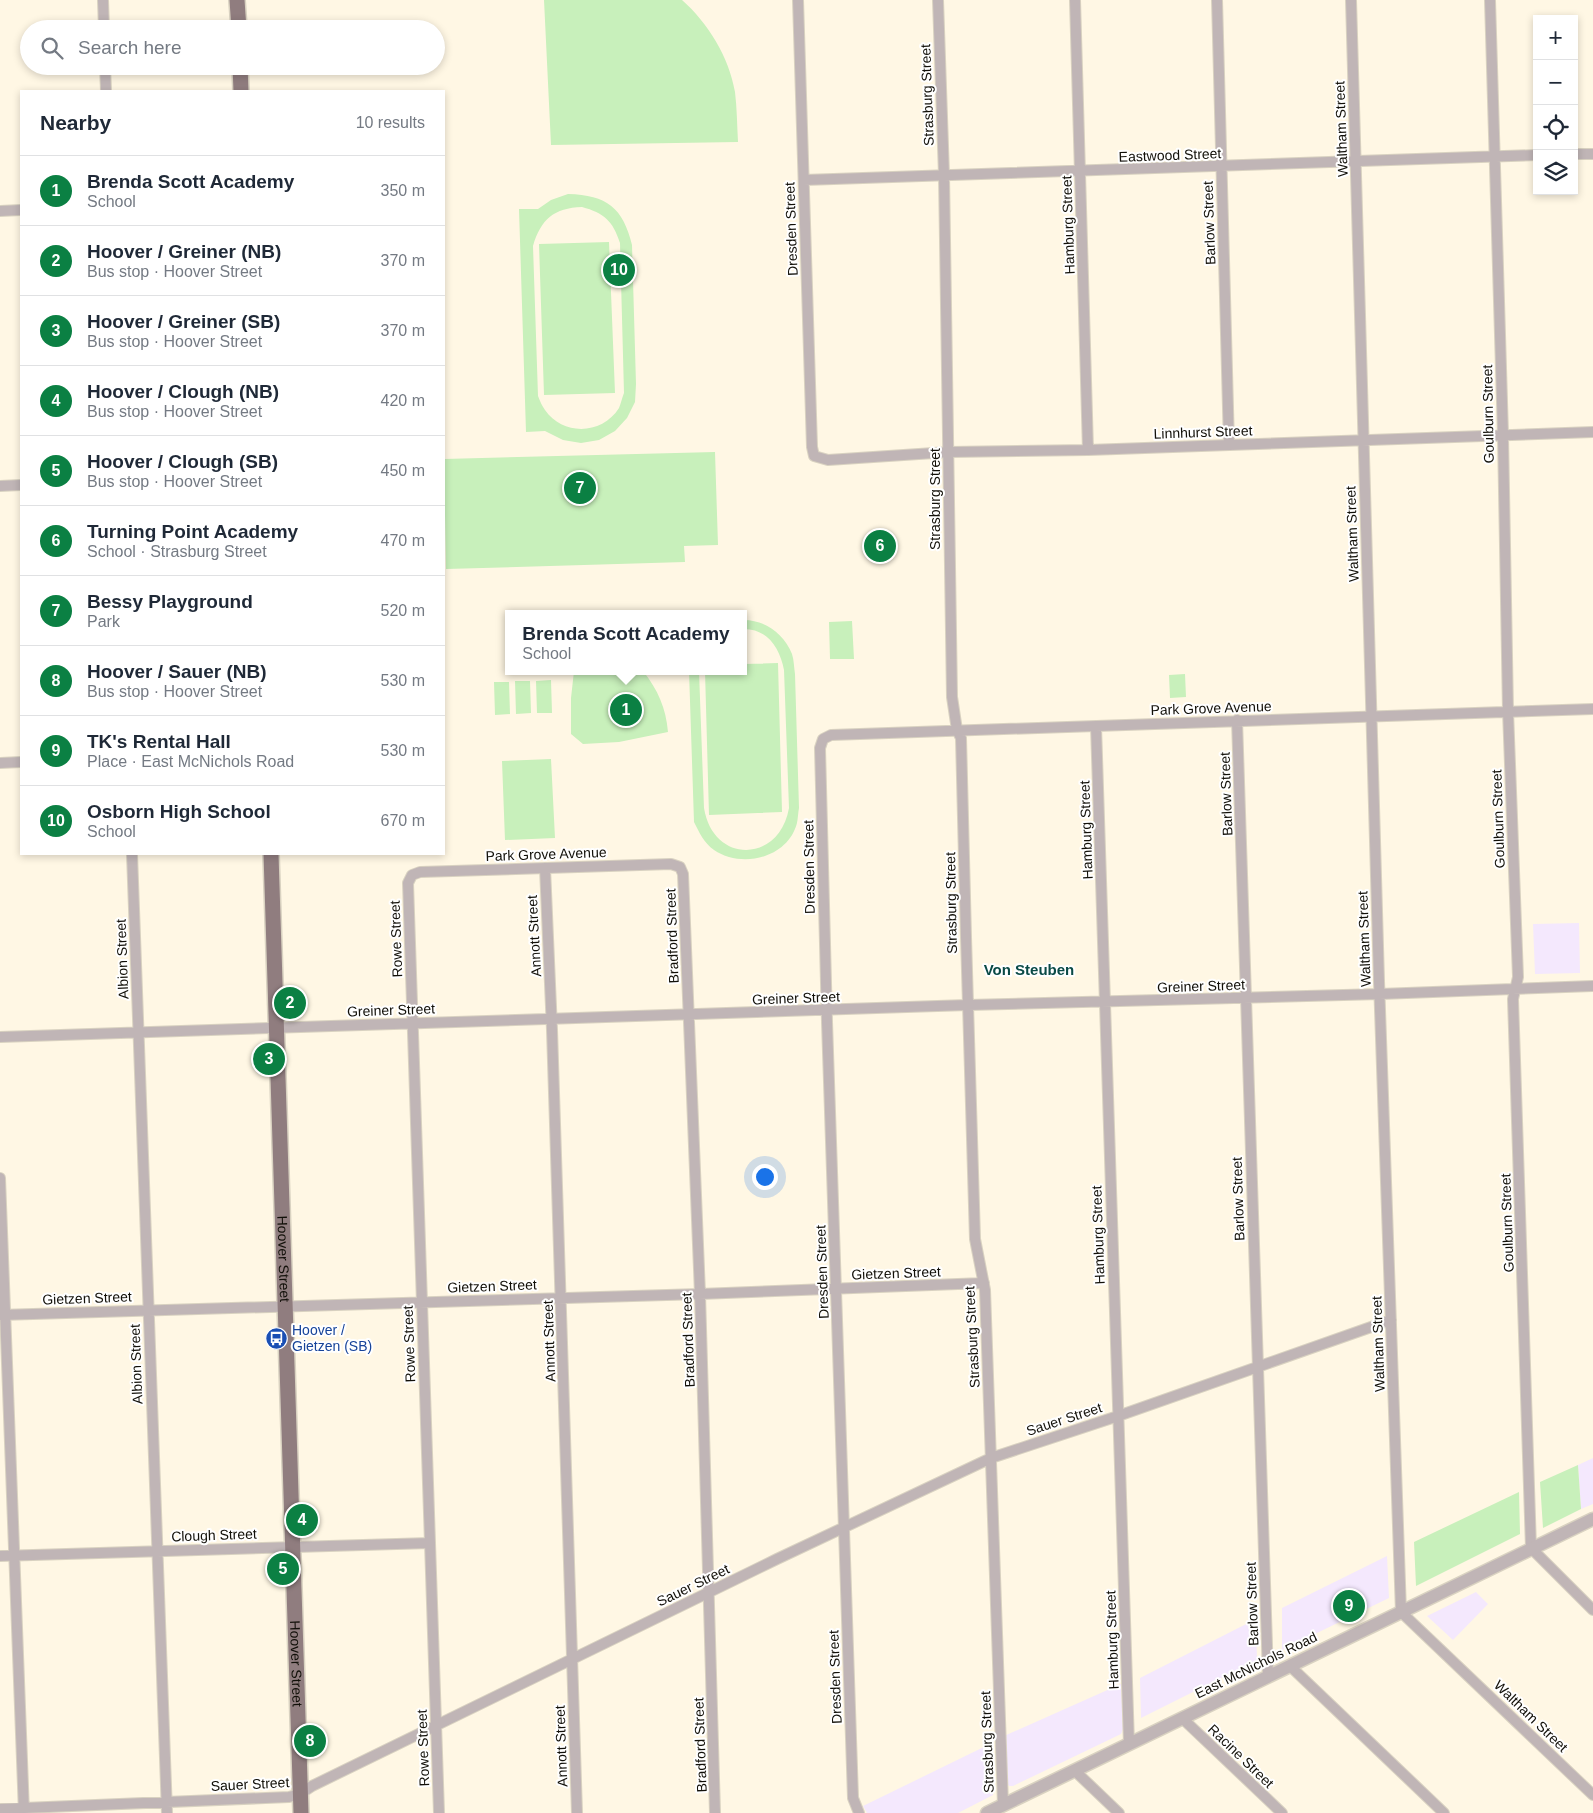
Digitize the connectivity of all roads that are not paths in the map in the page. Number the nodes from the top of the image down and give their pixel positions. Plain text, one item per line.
1 (103, 0) edge
2 (237, 0) edge
3 (798, 0) edge
4 (938, 0) edge
5 (1075, 0) edge
6 (1217, 0) edge
7 (1351, 0) edge
8 (1490, 0) edge
9 (104, 20) edge
10 (238, 20) edge
11 (105, 75) edge
12 (240, 75) edge
13 (106, 90) edge
14 (241, 90) edge
15 (1578, 154) edge
16 (1593, 154) edge
17 (1533, 155) edge
18 (1494, 157) junction
19 (1356, 162) junction
20 (1221, 167) junction
21 (1080, 171) junction
22 (944, 175) junction
23 (804, 180) junction
24 (20, 210) edge
25 (0, 211) edge
26 (1593, 432) edge
27 (1503, 435) junction
28 (1364, 440) junction
29 (1230, 445) junction
30 (1088, 450) junction
31 (948, 452) junction
32 (814, 456) joint
33 (20, 485) edge
34 (0, 486) edge
35 (1593, 709) edge
36 (1508, 711) junction
37 (1372, 716) junction
38 (1237, 720) junction
39 (1096, 726) junction
40 (957, 730) junction
41 (831, 735) joint
42 (20, 762) edge
43 (0, 763) edge
44 (132, 855) edge
45 (270, 855) edge
46 (545, 868) junction
47 (680, 868) joint
48 (412, 875) joint
49 (1593, 986) edge
50 (1514, 989) junction
51 (1380, 994) junction
52 (1246, 998) junction
53 (1104, 1002) junction
54 (968, 1005) junction
55 (827, 1011) junction
56 (688, 1015) junction
57 (552, 1019) junction
58 (412, 1024) junction
59 (277, 1028) junction
60 (138, 1032) junction
61 (0, 1037) edge
62 (0, 1178) edge
63 (984, 1283) junction
64 (836, 1290) junction
65 (700, 1294) junction
66 (561, 1298) junction
67 (422, 1302) junction
68 (285, 1306) junction
69 (147, 1310) junction
70 (2, 1315) edge
71 (1391, 1320) junction
72 (1258, 1367) junction
73 (1118, 1416) junction
74 (991, 1458) junction
75 (1593, 1519) edge
76 (844, 1527) junction
77 (430, 1543) junction
78 (293, 1547) junction
79 (1531, 1548) junction
80 (157, 1551) junction
81 (14, 1555) junction
82 (0, 1556) edge
83 (709, 1592) junction
84 (1593, 1610) edge
85 (1401, 1612) junction
86 (572, 1660) junction
87 (1290, 1666) junction
88 (1268, 1676) junction
89 (1182, 1718) junction
90 (436, 1726) junction
91 (1129, 1744) junction
92 (1075, 1770) junction
93 (300, 1794) junction
94 (1593, 1794) edge
95 (166, 1802) junction
96 (1003, 1805) junction
97 (0, 1809) edge
98 (24, 1811) edge
99 (166, 1813) edge
100 (301, 1813) edge
101 (439, 1813) edge
102 (577, 1813) edge
103 (715, 1813) edge
104 (858, 1813) edge
105 (987, 1813) edge
106 (1119, 1813) edge
107 (1282, 1813) edge
108 (1444, 1813) edge

1 - 9 street
2 - 10 main road
3 - 23 street, Dresden Street
4 - 22 street, Strasburg Street
5 - 21 street, Hamburg Street
6 - 20 street, Barlow Street
7 - 19 street, Waltham Street
8 - 18 street, Goulburn Street
11 - 13 street
12 - 14 main road
15 - 16 street
17 - 18 street, Eastwood Street
18 - 19 street, Eastwood Street
18 - 27 street, Goulburn Street
19 - 20 street, Eastwood Street
19 - 28 street, Waltham Street
20 - 21 street, Eastwood Street
20 - 29 street, Barlow Street
21 - 22 street, Eastwood Street
21 - 30 street, Hamburg Street
22 - 23 street, Eastwood Street
22 - 31 street, Strasburg Street
23 - 32 street, Dresden Street
24 - 25 street
26 - 27 street, Linnhurst Street
27 - 28 street, Linnhurst Street
27 - 36 street, Goulburn Street
28 - 29 street, Linnhurst Street
28 - 37 street, Waltham Street
29 - 30 street, Linnhurst Street
30 - 31 street, Linnhurst Street
31 - 32 street, Linnhurst Street
31 - 40 street, Strasburg Street
33 - 34 street
35 - 36 street, Park Grove Avenue
36 - 37 street, Park Grove Avenue
36 - 50 street, Goulburn Street
37 - 38 street, Park Grove Avenue
37 - 51 street, Waltham Street
38 - 39 street, Park Grove Avenue
38 - 52 street, Barlow Street
39 - 40 street, Park Grove Avenue
39 - 53 street, Hamburg Street
40 - 41 street, Park Grove Avenue
40 - 54 street, Strasburg Street
41 - 55 street, Dresden Street
42 - 43 street
44 - 60 street, Albion Street
45 - 59 main road, Hoover Street
46 - 47 street, Park Grove Avenue
46 - 48 street, Park Grove Avenue
46 - 57 street, Annott Street
47 - 56 street, Bradford Street
48 - 58 street, Rowe Street
49 - 50 street, Greiner Street
50 - 51 street, Greiner Street
50 - 79 street, Goulburn Street
51 - 52 street, Greiner Street
51 - 71 street, Waltham Street
52 - 53 street, Greiner Street
52 - 72 street, Barlow Street
53 - 54 street, Greiner Street
53 - 73 street, Hamburg Street
54 - 55 street, Greiner Street
54 - 63 street, Strasburg Street
55 - 56 street, Greiner Street
55 - 64 street, Dresden Street
56 - 57 street, Greiner Street
56 - 65 street, Bradford Street
57 - 58 street, Greiner Street
57 - 66 street, Annott Street
58 - 59 street, Greiner Street
58 - 67 street, Rowe Street
59 - 60 street, Greiner Street
59 - 68 main road, Hoover Street
60 - 61 street, Greiner Street
60 - 69 street, Albion Street
62 - 70 street
63 - 64 street, Gietzen Street
63 - 74 street, Strasburg Street
64 - 65 street, Gietzen Street
64 - 76 street, Dresden Street
65 - 66 street, Gietzen Street
65 - 83 street, Bradford Street
66 - 67 street, Gietzen Street
66 - 86 street, Annott Street
67 - 68 street, Gietzen Street
67 - 77 street, Rowe Street
68 - 69 street, Gietzen Street
68 - 78 main road, Hoover Street
69 - 70 street, Gietzen Street
69 - 80 street, Albion Street
70 - 81 street
71 - 72 street, Sauer Street
71 - 85 street, Waltham Street
72 - 73 street, Sauer Street
72 - 88 street, Barlow Street
73 - 74 street, Sauer Street
73 - 91 street, Hamburg Street
74 - 76 street, Sauer Street
74 - 96 street, Strasburg Street
75 - 79 street, East McNichols Road
76 - 83 street, Sauer Street
76 - 104 street, Dresden Street
77 - 78 street, Clough Street
77 - 90 street, Rowe Street
78 - 80 street, Clough Street
78 - 93 main road, Hoover Street
79 - 84 street
79 - 85 street, East McNichols Road
80 - 81 street, Clough Street
80 - 95 street, Albion Street
81 - 82 street, Clough Street
81 - 98 street
83 - 86 street, Sauer Street
83 - 103 street, Bradford Street
85 - 87 street, East McNichols Road
85 - 94 street, Waltham Street
86 - 90 street, Sauer Street
86 - 102 street, Annott Street
87 - 88 street, East McNichols Road
87 - 108 street
88 - 89 street, East McNichols Road
89 - 91 street, East McNichols Road
89 - 107 street, Racine Street
90 - 93 street, Sauer Street
90 - 101 street, Rowe Street
91 - 92 street, East McNichols Road
92 - 96 street, East McNichols Road
92 - 106 street
93 - 95 street, Sauer Street
93 - 100 main road, Hoover Street
95 - 98 street, Sauer Street
95 - 99 street, Albion Street
96 - 105 street, East McNichols Road
97 - 98 street, Sauer Street

